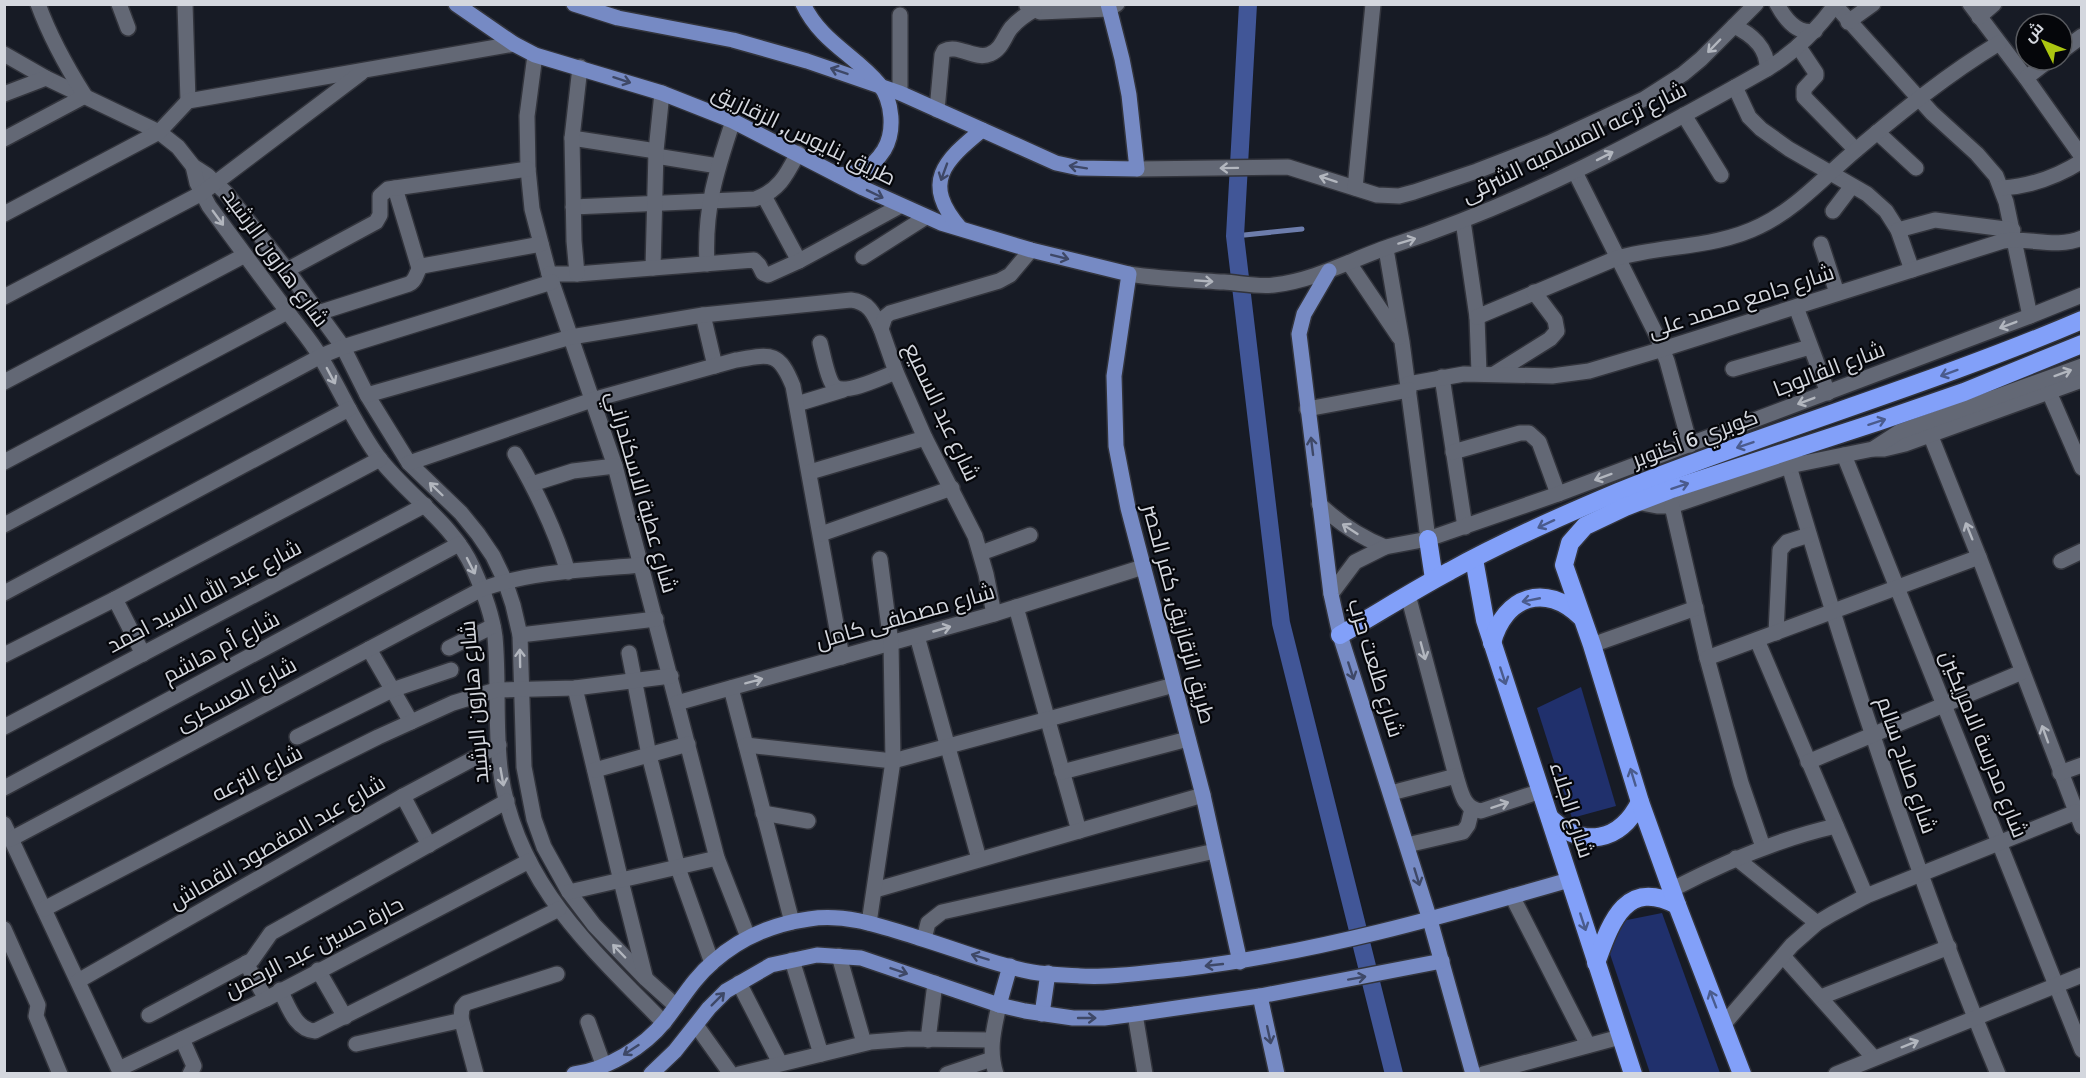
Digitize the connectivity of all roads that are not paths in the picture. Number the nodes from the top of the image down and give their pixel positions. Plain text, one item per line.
1 (38, 4) edge
2 (119, 4) edge
3 (185, 4) edge
4 (456, 4) edge
5 (803, 4) edge
6 (1373, 4) edge
7 (1777, 4) edge
8 (1873, 4) edge
9 (1994, 4) edge
10 (1753, 5) edge
11 (1835, 5) edge
12 (582, 6) edge
13 (1111, 6) edge
14 (1030, 8) edge
15 (1056, 8) edge
16 (1975, 11) edge
17 (900, 15) dead end
18 (1848, 22) junction
19 (1734, 26) junction
20 (128, 28) dead end
21 (1815, 31) junction
22 (1999, 43) junction
23 (514, 44) junction
24 (1798, 46) junction
25 (4, 54) edge
26 (535, 55) junction
27 (580, 67) junction
28 (1767, 69) junction
29 (363, 72) junction
30 (2034, 72) edge
31 (46, 78) junction
32 (2026, 78) junction
33 (880, 85) junction
34 (1735, 87) junction
35 (662, 93) junction
36 (900, 93) junction
37 (4, 94) edge
38 (85, 96) junction
39 (1918, 98) junction
40 (188, 101) junction
41 (937, 110) junction
42 (1684, 115) junction
43 (734, 121) junction
44 (982, 130) junction
45 (159, 132) junction
46 (1877, 132) junction
47 (572, 138) junction
48 (4, 139) edge
49 (1856, 150) junction
50 (656, 153) junction
51 (798, 153) junction
52 (2082, 159) edge
53 (193, 166) junction
54 (718, 166) junction
55 (1916, 168) dead end
56 (528, 169) junction
57 (1137, 169) junction
58 (1575, 172) junction
59 (1829, 173) junction
60 (836, 175) junction
61 (1721, 175) dead end
62 (216, 183) junction
63 (1852, 186) junction
64 (394, 188) junction
65 (1355, 188) junction
66 (2002, 188) junction
67 (202, 193) junction
68 (764, 196) junction
69 (709, 202) junction
70 (655, 204) junction
71 (900, 206) junction
72 (573, 207) junction
73 (1833, 211) dead end
74 (4, 214) edge
75 (926, 217) junction
76 (1463, 221) junction
77 (960, 228) junction
78 (1898, 230) junction
79 (2014, 234) junction
80 (2082, 238) edge
81 (541, 244) junction
82 (1821, 244) dead end
83 (1386, 249) junction
84 (1031, 250) junction
85 (245, 255) junction
86 (863, 257) dead end
87 (1617, 258) junction
88 (799, 261) junction
89 (1349, 263) junction
90 (707, 264) junction
91 (419, 268) junction
92 (653, 268) junction
93 (287, 270) junction
94 (1912, 270) junction
95 (1329, 271) junction
96 (577, 274) junction
97 (1129, 274) junction
98 (550, 278) junction
99 (1272, 285) joint
100 (1534, 292) junction
101 (1837, 294) junction
102 (2082, 295) edge
103 (4, 297) edge
104 (1796, 307) junction
105 (287, 312) junction
106 (318, 313) junction
107 (703, 315) junction
108 (2030, 316) junction
109 (1477, 317) junction
110 (2082, 320) edge
111 (881, 329) junction
112 (571, 337) junction
113 (1402, 342) junction
114 (820, 343) dead end
115 (2082, 344) edge
116 (343, 347) junction
117 (1810, 347) junction
118 (1663, 349) junction
119 (321, 356) junction
120 (715, 366) junction
121 (2082, 366) edge
122 (1733, 369) dead end
123 (896, 372) junction
124 (1486, 374) junction
125 (1442, 377) junction
126 (2082, 380) edge
127 (4, 382) edge
128 (1409, 387) junction
129 (843, 390) junction
130 (2049, 392) junction
131 (1828, 393) junction
132 (367, 395) junction
133 (592, 400) junction
134 (797, 404) junction
135 (349, 409) junction
136 (1307, 409) junction
137 (1930, 434) junction
138 (926, 438) junction
139 (1690, 445) junction
140 (1873, 448) junction
141 (1453, 452) junction
142 (515, 454) dead end
143 (1844, 455) junction
144 (380, 459) junction
145 (4, 462) edge
146 (409, 463) junction
147 (1719, 464) junction
148 (615, 466) junction
149 (1789, 466) junction
150 (2082, 468) edge
151 (810, 472) junction
152 (532, 484) junction
153 (952, 488) junction
154 (1558, 494) junction
155 (1636, 502) junction
156 (1319, 504) junction
157 (425, 505) junction
158 (1672, 506) junction
159 (4, 525) edge
160 (1465, 527) junction
161 (821, 534) junction
162 (1030, 535) dead end
163 (1809, 535) junction
164 (1428, 539) junction
165 (459, 544) junction
166 (1385, 547) junction
167 (2082, 552) edge
168 (981, 553) junction
169 (1979, 557) junction
170 (880, 559) dead end
171 (1474, 559) junction
172 (2061, 561) dead end
173 (641, 565) junction
174 (1143, 567) junction
175 (568, 572) junction
176 (1434, 579) junction
177 (505, 581) junction
178 (1897, 588) junction
179 (482, 589) junction
180 (4, 593) edge
181 (1331, 594) junction
182 (1408, 595) junction
183 (115, 599) junction
184 (1016, 607) junction
185 (1696, 608) junction
186 (1832, 612) junction
187 (994, 614) junction
188 (656, 618) junction
189 (1583, 618) junction
190 (493, 626) junction
191 (1776, 633) junction
192 (520, 635) junction
193 (1340, 635) junction
194 (917, 636) junction
195 (1757, 640) junction
196 (891, 643) junction
197 (1492, 644) junction
198 (1592, 645) junction
199 (449, 648) dead end
200 (369, 649) junction
201 (629, 653) dead end
202 (143, 654) junction
203 (4, 655) edge
204 (842, 657) junction
205 (1707, 658) junction
206 (451, 670) dead end
207 (2022, 672) junction
208 (670, 676) junction
209 (634, 681) junction
210 (1174, 686) junction
211 (575, 688) junction
212 (730, 688) junction
213 (392, 690) junction
214 (496, 690) junction
215 (521, 690) junction
216 (677, 703) junction
217 (1944, 705) junction
218 (1047, 720) junction
219 (411, 722) junction
220 (4, 727) edge
221 (1872, 735) junction
222 (297, 737) dead end
223 (1188, 739) junction
224 (688, 744) junction
225 (499, 745) junction
226 (746, 746) junction
227 (948, 746) junction
228 (650, 755) junction
229 (894, 761) junction
230 (1808, 762) junction
231 (2082, 765) edge
232 (595, 770) junction
233 (1062, 772) junction
234 (2060, 773) junction
235 (1456, 776) junction
236 (4, 788) edge
237 (1541, 791) junction
238 (1391, 794) junction
239 (1203, 795) junction
240 (403, 796) junction
241 (507, 801) junction
242 (1640, 802) junction
243 (1472, 809) junction
244 (2076, 812) junction
245 (763, 813) junction
246 (1550, 818) junction
247 (808, 821) dead end
248 (4, 824) edge
249 (1836, 826) junction
250 (2082, 827) edge
251 (1079, 831) junction
252 (11, 839) junction
253 (2000, 842) junction
254 (429, 845) junction
255 (1407, 845) junction
256 (1762, 847) junction
257 (1215, 851) junction
258 (717, 858) junction
259 (1736, 858) junction
260 (979, 859) junction
261 (529, 861) junction
262 (678, 868) junction
263 (1921, 873) junction
264 (1569, 880) junction
265 (621, 881) junction
266 (875, 890) junction
267 (569, 892) junction
268 (1512, 896) junction
269 (1866, 896) junction
270 (1675, 897) junction
271 (44, 909) junction
272 (559, 909) junction
273 (1430, 920) junction
274 (792, 922) junction
275 (869, 923) junction
276 (1817, 923) junction
277 (4, 929) edge
278 (748, 937) junction
279 (924, 939) junction
280 (1949, 947) junction
281 (9, 954) edge
282 (839, 956) junction
283 (1783, 956) junction
284 (792, 960) junction
285 (1442, 961) junction
286 (1240, 962) junction
287 (246, 963) junction
288 (712, 963) junction
289 (1596, 963) junction
290 (1010, 966) junction
291 (318, 970) junction
292 (557, 974) dead end
293 (1048, 974) junction
294 (2082, 975) edge
295 (646, 979) junction
296 (78, 981) junction
297 (739, 983) junction
298 (935, 983) junction
299 (2056, 985) junction
300 (280, 990) junction
301 (1260, 996) junction
302 (1821, 997) junction
303 (266, 999) junction
304 (999, 1005) junction
305 (676, 1006) junction
306 (1042, 1014) junction
307 (1135, 1014) junction
308 (149, 1015) dead end
309 (345, 1017) junction
310 (461, 1018) junction
311 (1975, 1018) junction
312 (588, 1022) dead end
313 (664, 1023) junction
314 (696, 1025) junction
315 (1723, 1025) junction
316 (1620, 1037) junction
317 (182, 1039) junction
318 (928, 1040) junction
319 (992, 1040) junction
320 (864, 1043) junction
321 (356, 1044) dead end
322 (1587, 1046) junction
323 (2082, 1050) edge
324 (821, 1054) junction
325 (1874, 1058) junction
326 (780, 1063) junction
327 (603, 1064) junction
328 (994, 1066) edge
329 (120, 1071) edge
330 (60, 1074) edge
331 (190, 1074) edge
332 (476, 1074) edge
333 (574, 1074) edge
334 (651, 1074) edge
335 (731, 1074) edge
336 (739, 1074) edge
337 (947, 1074) edge
338 (1145, 1074) edge
339 (1277, 1074) edge
340 (1473, 1074) edge
341 (1483, 1074) edge
342 (1633, 1074) edge
343 (1742, 1074) edge
344 (1836, 1074) edge
345 (1998, 1074) edge

1 - 38 street
2 - 20 street
3 - 40 street
4 - 23 main road, طريق بنايوس, الزقازيق
5 - 33 main road
6 - 65 street
7 - 21 street
8 - 18 street
9 - 16 street
10 - 19 street
11 - 18 street
11 - 21 street, شارع ترعه المسلميه الشرقى
33 -> 12 main road
13 - 15 street
13 - 57 main road
14 - 15 street
14 - 41 street
16 - 22 street
17 - 36 street
18 - 39 street
19 - 28 street
19 -> 65 street
21 - 24 street, شارع ترعه المسلميه الشرقى
22 - 32 street
22 - 39 street
23 - 26 main road, طريق بنايوس, الزقازيق
23 - 29 street
24 - 28 street, شارع ترعه المسلميه الشرقى
24 - 49 street
25 - 31 street, شارع هارون الرشيد
26 - 27 main road, طريق بنايوس, الزقازيق
26 - 56 street, شارع عطية الاسكندراني
27 -> 35 main road, طريق بنايوس, الزقازيق
27 - 47 street
28 - 34 street, شارع ترعه المسلميه الشرقى
29 - 40 street
29 - 62 street
30 - 32 street
31 - 37 street
31 - 38 street, شارع هارون الرشيد
32 - 52 street
33 - 36 main road
33 - 60 main road
34 - 42 street, شارع ترعه المسلميه الشرقى
34 - 59 street
35 - 43 main road, طريق بنايوس, الزقازيق
35 - 50 street
36 - 41 main road
38 - 45 street, شارع هارون الرشيد
38 - 48 street
39 - 46 street
39 - 66 street
40 - 45 street
41 - 44 main road
58 -> 42 street, شارع ترعه المسلميه الشرقى
42 - 61 street
43 - 51 main road, طريق بنايوس, الزقازيق
43 - 54 street
57 -> 44 main road
44 -> 77 main road
45 - 53 street, شارع هارون الرشيد
45 - 74 street
46 - 49 street
46 - 55 street
47 - 50 street
47 - 72 street
49 - 59 street
50 - 54 street
50 - 70 street
51 - 60 main road, طريق بنايوس, الزقازيق
51 - 68 street
52 - 66 street
53 - 62 street, شارع هارون الرشيد
53 - 67 street, شارع هارون الرشيد
54 - 69 street
56 - 64 street
56 - 81 street, شارع عطية الاسكندراني
65 -> 57 street
58 - 76 street, شارع ترعه المسلميه الشرقى
58 - 87 street
59 - 63 street
59 - 87 street
60 -> 71 main road, طريق بنايوس, الزقازيق
62 - 67 street
62 - 93 street, شارع هارون الرشيد
63 - 73 street
63 - 78 street
64 - 91 street
64 - 93 street
66 - 79 street
67 -> 85 street, شارع هارون الرشيد
67 - 103 street
68 - 69 street
68 - 88 street
69 - 70 street
69 - 90 street
70 - 72 street
70 - 92 street
71 - 75 main road, طريق بنايوس, الزقازيق
71 - 88 street
72 - 96 street
75 - 77 main road, طريق بنايوس, الزقازيق
75 - 86 street
83 -> 76 street, شارع ترعه المسلميه الشرقى
76 - 109 street
77 - 84 main road, طريق بنايوس, الزقازيق
78 - 79 street
78 - 94 street
79 - 80 street, شارع جامع محمد على
79 - 94 street, شارع جامع محمد على
79 - 108 street
81 - 91 street
81 - 98 street, شارع عطية الاسكندراني
82 - 101 street
83 - 89 street, شارع ترعه المسلميه الشرقى
83 - 113 street
84 -> 97 main road, طريق بنايوس, الزقازيق
84 - 111 street, شارع عبد السميع
85 - 105 street, شارع هارون الرشيد
85 - 127 street
87 - 100 street
87 - 118 street
88 - 90 street
89 - 95 street, شارع ترعه المسلميه الشرقى
89 - 113 street
90 - 92 street
91 - 106 street
92 - 96 street
93 - 106 street, شارع هارون الرشيد
94 - 101 street, شارع جامع محمد على
95 - 99 street, شارع ترعه المسلميه الشرقى
95 - 136 main road, شارع طلعت حرب
96 - 98 street
97 -> 99 street, طريق بنايوس, الزقازيق
97 - 174 main road, طريق الزقازيق, كفر الحصر
98 - 112 street, شارع عطية الاسكندراني
98 - 116 street
100 - 109 street
100 - 124 street
101 - 104 street, شارع جامع محمد على
102 - 108 street, شارع الفالوجا
104 - 117 street
104 - 118 street, شارع جامع محمد على
105 - 119 street, شارع هارون الرشيد
105 - 145 street
106 - 116 street, شارع هارون الرشيد
107 - 111 street
107 - 112 street
107 - 120 street
108 -> 131 street, شارع الفالوجا
109 - 124 street
110 -> 147 highway, كوبري 6 أكتوبر
111 - 123 street, شارع عبد السميع
112 - 132 street
112 - 133 street, شارع عطية الاسكندراني
113 - 128 street
114 - 129 street
147 -> 115 highway, كوبري 6 أكتوبر
116 - 119 street
116 - 132 street, شارع هارون الرشيد
117 - 122 street
117 - 131 street
118 - 124 street, شارع جامع محمد على
118 - 139 street
119 -> 135 street, شارع هارون الرشيد
119 - 159 street
120 - 133 street
120 - 134 street
140 -> 121 street
123 - 129 street
123 - 138 street, شارع عبد السميع
124 - 125 street, شارع جامع محمد على
125 - 128 street, شارع جامع محمد على
125 - 141 street
126 - 130 street
128 - 136 street, شارع جامع محمد على
128 - 164 street
129 - 134 street
130 - 137 street
130 - 150 street
131 -> 139 street, شارع الفالوجا
132 - 146 street, شارع هارون الرشيد
133 - 146 street
133 - 148 street, شارع عطية الاسكندراني
134 - 151 street
135 - 144 street, شارع هارون الرشيد
135 - 180 street
156 -> 136 main road, شارع طلعت حرب
137 - 140 street
169 -> 137 street
138 - 151 street
138 - 153 street, شارع عبد السميع
139 -> 154 street, شارع الفالوجا
140 - 143 street
141 - 154 street
141 - 160 street
142 - 152 street
143 - 149 street
143 - 178 street, شارع مدرسة الامريكين
144 - 157 street, شارع هارون الرشيد
144 - 183 street
177 -> 146 street, شارع هارون الرشيد
155 -> 147 highway
147 -> 171 highway, كوبري 6 أكتوبر
148 - 152 street
148 - 173 street, شارع عطية الاسكندراني
149 - 158 street
149 - 163 street, شارع صلاح سالم
151 - 161 street
152 - 175 street
153 - 161 street
153 - 168 street, شارع عبد السميع
154 - 160 street, شارع الفالوجا
155 - 158 street
155 - 189 highway
166 -> 156 street
156 - 181 main road, شارع طلعت حرب
157 - 165 street, شارع هارون الرشيد
157 - 202 street, شارع عبد الله السيد احمد
158 - 185 street
160 - 164 street, شارع الفالوجا
161 - 204 street
162 - 168 street
163 - 186 street, شارع صلاح سالم
163 - 191 street
164 - 166 street, شارع الفالوجا
164 - 176 highway
165 -> 179 street, شارع هارون الرشيد
165 - 236 street, شارع أم هاشم
166 - 181 street, شارع الفالوجا
167 - 172 street
168 - 187 street, شارع عبد السميع
169 - 178 street
169 - 207 street
170 - 196 street
171 - 176 highway, كوبري 6 أكتوبر
171 - 197 highway, شارع الجلاء
173 - 175 street, شارع العسكرى
173 - 188 street, شارع عطية الاسكندراني
174 - 184 street, شارع مصطفى كامل
174 - 210 main road, طريق الزقازيق, كفر الحصر
175 - 177 street, شارع العسكرى
176 - 182 highway, كوبري 6 أكتوبر
177 - 179 street, شارع العسكرى
177 - 192 street, شارع هارون الرشيد
178 - 186 street
178 - 217 street, شارع مدرسة الامريكين
179 - 190 street, شارع هارون الرشيد
179 - 200 street, شارع العسكرى
181 - 193 main road, شارع طلعت حرب
182 - 193 highway, كوبري 6 أكتوبر
182 -> 235 street
183 - 202 street
183 - 203 street
184 - 187 street, شارع مصطفى كامل
184 - 218 street
185 - 198 street
185 - 205 street
186 - 191 street
186 - 221 street, شارع صلاح سالم
194 -> 187 street, شارع مصطفى كامل
188 - 192 street
188 - 208 street, شارع عطية الاسكندراني
189 -> 197 highway
189 - 198 highway
190 - 199 street
190 - 214 street, شارع هارون الرشيد
191 - 195 street
215 -> 192 street, شارع هارون الرشيد
193 -> 238 main road, شارع طلعت حرب
194 - 196 street, شارع مصطفى كامل
194 - 227 street
195 - 205 street
195 - 230 street
196 - 204 street, شارع مصطفى كامل
196 - 229 street
197 -> 237 highway, شارع الجلاء
242 -> 198 highway
200 - 213 street
200 - 252 street, شارع العسكرى
201 - 209 street
202 - 220 street, شارع عبد الله السيد احمد
212 -> 204 street, شارع مصطفى كامل
205 - 256 street
206 - 213 street
207 - 217 street
234 -> 207 street
208 - 209 street, شارع الترعه
208 - 216 street, شارع عطية الاسكندراني
209 - 211 street, شارع الترعه
209 - 228 street
210 - 218 street
210 - 223 main road, طريق الزقازيق, كفر الحصر
211 - 215 street, شارع الترعه
211 - 232 street
212 - 216 street, شارع مصطفى كامل
212 - 226 street
213 - 219 street
213 - 222 street
214 - 215 street, شارع الترعه
214 - 219 street, شارع الترعه
214 - 225 street, شارع هارون الرشيد
215 - 267 street, شارع هارون الرشيد
216 - 224 street, شارع عطية الاسكندراني
217 - 221 street
217 - 253 street, شارع مدرسة الامريكين
218 - 227 street
218 - 233 street
219 - 271 street, شارع الترعه
221 - 230 street
221 - 263 street, شارع صلاح سالم
223 - 233 street
223 - 239 main road, طريق الزقازيق, كفر الحصر
224 - 228 street
224 - 258 street, شارع عطية الاسكندراني
225 - 240 street, شارع عبد المقصود القماش
225 -> 241 street, شارع هارون الرشيد
226 - 229 street
226 - 245 street
227 - 229 street
227 - 260 street
228 - 232 street
228 - 262 street
229 - 266 street
230 - 249 street
231 - 234 street
232 - 265 street
233 - 251 street
234 - 244 street
235 - 238 street
235 - 243 street
243 -> 237 street
237 - 246 highway, شارع الجلاء
238 - 255 main road, شارع طلعت حرب
239 - 251 street
239 - 257 main road, طريق الزقازيق, كفر الحصر
240 - 254 street
240 - 296 street, شارع عبد المقصود القماش
241 - 254 street
241 - 261 street, شارع هارون الرشيد
242 - 246 highway
242 - 270 highway
243 - 255 street
244 - 250 street
244 - 253 street
245 - 247 street
245 - 274 street
246 - 264 highway, شارع الجلاء
248 - 252 street
249 - 256 street
249 - 269 street
251 - 260 street
252 - 271 street
253 - 263 street
253 - 299 street, شارع مدرسة الامريكين
254 - 287 street
255 -> 273 main road, شارع طلعت حرب
256 - 259 street
257 - 279 street
257 - 286 main road, طريق الزقازيق, كفر الحصر
258 - 262 street
258 - 278 street, شارع عطية الاسكندراني
259 - 270 street
259 - 276 street
260 - 266 street
261 - 272 street, شارع هارون الرشيد
261 - 291 street, حارة حسين عبد الرحمن
262 - 265 street
262 - 288 street
263 - 269 street
263 - 280 street, شارع صلاح سالم
264 - 268 main road
264 -> 289 highway, شارع الجلاء
265 - 267 street
265 - 295 street
266 - 275 street
295 -> 267 street, شارع هارون الرشيد
268 - 273 main road
268 - 322 street
269 - 276 street
270 - 289 highway
315 -> 270 highway
271 - 296 street
272 - 309 street
272 - 313 street, شارع هارون الرشيد
273 - 285 main road, شارع طلعت حرب
273 - 286 main road
274 - 275 main road
274 - 278 main road
275 - 279 main road
276 - 283 street
277 - 281 street
278 - 288 main road
290 -> 279 main road
280 - 302 street
280 - 311 street, شارع صلاح سالم
281 - 330 street
282 - 284 main road
282 -> 298 main road
282 - 320 street
283 - 302 street
283 - 315 street
284 - 297 main road
284 - 324 street
301 -> 285 main road
285 - 340 main road, شارع طلعت حرب
286 -> 293 main road
287 - 303 street
287 - 308 street
288 - 305 main road
289 - 316 highway, شارع الجلاء
290 - 293 main road
290 - 304 main road
291 - 300 street, حارة حسين عبد الرحمن
291 - 309 street
292 - 310 street
293 - 306 main road
294 - 299 street
295 - 305 street, شارع هارون الرشيد
296 - 329 street
314 -> 297 main road
297 - 326 street
298 - 304 main road
298 - 318 street
299 - 311 street
299 - 323 street, شارع مدرسة الامريكين
300 - 303 street, حارة حسين عبد الرحمن
300 - 309 street
301 - 307 main road
301 -> 339 main road
302 - 325 street
303 - 317 street, حارة حسين عبد الرحمن
304 - 306 main road
304 - 319 street
305 - 313 main road
306 -> 307 main road
307 - 338 street
310 - 321 street
310 - 332 street
325 -> 311 street
311 - 345 street, شارع صلاح سالم
312 - 327 street
313 -> 327 main road
314 - 334 main road
314 - 335 street
315 - 343 highway
316 - 322 street
316 - 342 highway, شارع الجلاء
317 - 329 street, حارة حسين عبد الرحمن
317 - 331 street
318 - 319 street
318 - 320 street
319 - 328 street
320 - 324 street
322 - 341 street
324 - 326 street
325 - 344 street
326 - 336 street
327 - 333 main road
328 - 337 street

